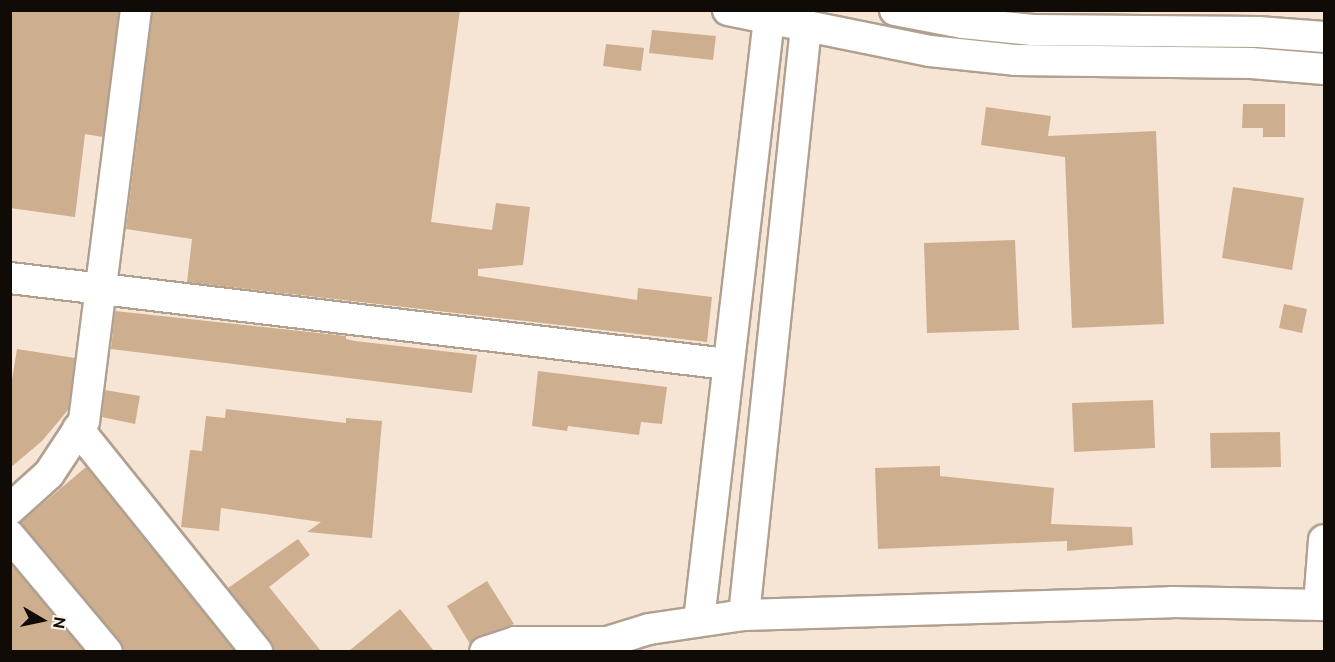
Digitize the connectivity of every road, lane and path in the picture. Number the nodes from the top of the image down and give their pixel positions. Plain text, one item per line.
1 (136, 10) edge
2 (728, 10) edge
3 (895, 10) edge
4 (769, 19) junction
5 (806, 27) junction
6 (1324, 37) edge
7 (1324, 69) edge
8 (10, 278) edge
9 (99, 286) junction
10 (727, 364) junction
11 (78, 429) junction
12 (10, 508) edge
13 (10, 536) edge
14 (1324, 540) edge
15 (1322, 605) edge
16 (744, 615) junction
17 (699, 620) junction
18 (107, 651) edge
19 (257, 651) edge
20 (486, 651) edge

1 - 9 street
2 - 4 street
3 - 6 street
4 - 5 street
4 - 10 street
5 - 7 street
5 - 16 street
8 - 9 street
9 - 10 street
9 - 11 street
10 - 17 street
11 - 12 street
11 - 19 street
13 - 18 street
14 - 15 street
15 - 16 street
16 - 17 street
17 - 20 street

